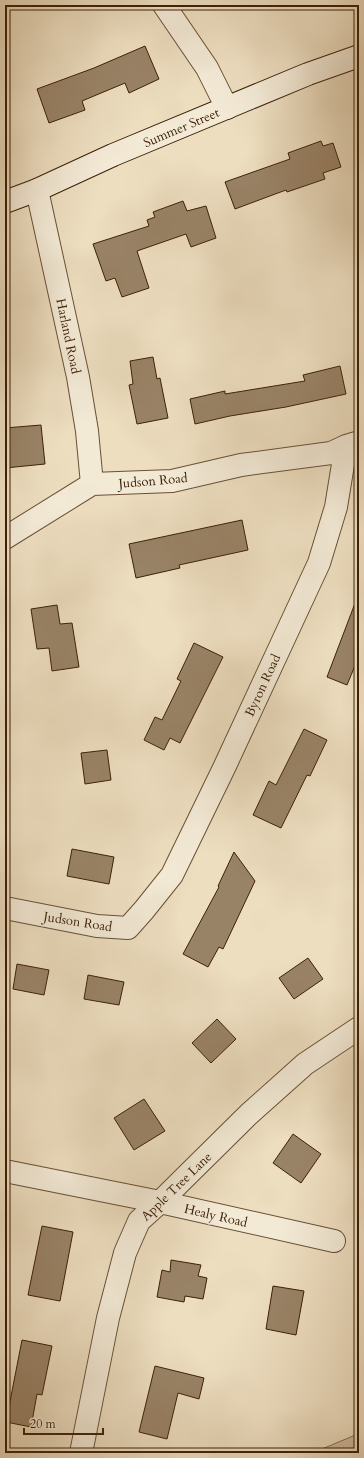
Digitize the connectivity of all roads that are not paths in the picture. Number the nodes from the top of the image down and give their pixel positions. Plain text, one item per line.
1 (164, 5) edge
2 (359, 56) edge
3 (227, 108) junction
4 (37, 190) junction
5 (5, 202) edge
6 (352, 444) edge
7 (92, 484) junction
8 (5, 538) edge
9 (5, 908) edge
10 (144, 910) joint
11 (359, 1028) edge
12 (5, 1170) edge
13 (160, 1202) junction
14 (334, 1241) dead end
15 (80, 1453) edge

1 - 3 street
2 - 3 street, Summer Street
3 - 4 street, Summer Street
4 - 5 street, Summer Street
4 - 7 street, Harland Road
6 - 7 street, Judson Road
6 - 10 street, Byron Road
7 - 8 street, Judson Road
9 - 10 street, Judson Road
11 - 13 street, Apple Tree Lane
12 - 13 street, Healy Road
13 - 14 street, Healy Road
13 - 15 street, Apple Tree Lane

